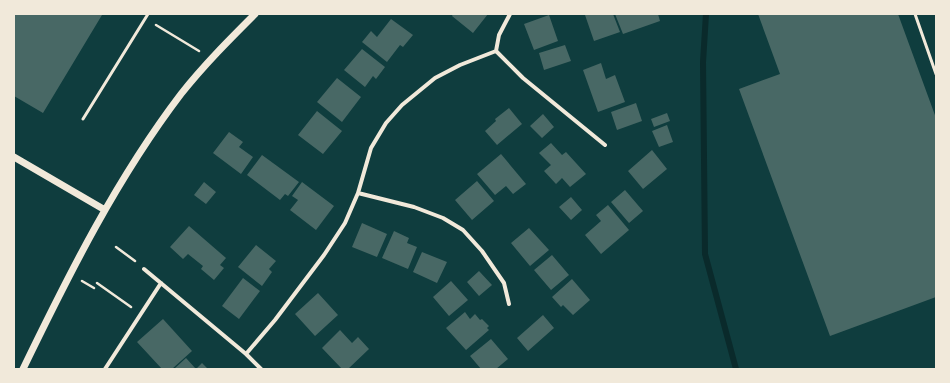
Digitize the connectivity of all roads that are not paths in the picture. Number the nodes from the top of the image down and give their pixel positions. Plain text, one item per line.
1 (148, 14) edge
2 (255, 14) edge
3 (510, 14) edge
4 (915, 14) edge
5 (496, 51) junction
6 (936, 74) edge
7 (83, 119) dead end
8 (605, 145) dead end
9 (14, 158) edge
10 (358, 193) junction
11 (105, 210) junction
12 (144, 269) road end
13 (161, 283) junction
14 (509, 304) dead end
15 (246, 354) junction
16 (23, 369) edge
17 (104, 369) edge
18 (261, 369) edge

1 - 7 lane
2 - 11 street
3 - 5 street
4 - 6 lane
5 - 8 street
5 - 10 street
9 - 11 street
10 - 14 street
10 - 15 street
11 - 16 street
12 - 13 street
13 - 15 street
13 - 17 street
15 - 18 street

